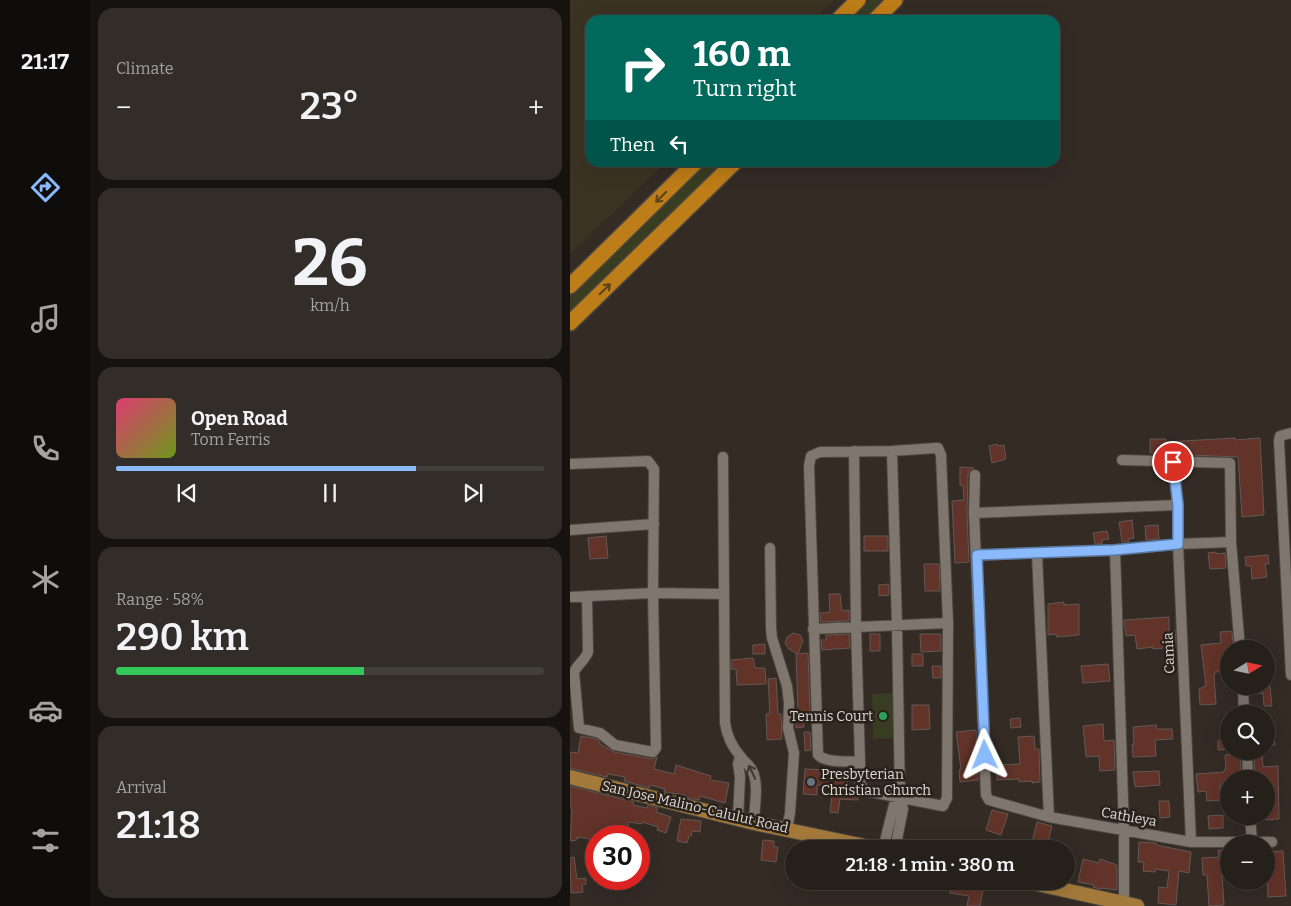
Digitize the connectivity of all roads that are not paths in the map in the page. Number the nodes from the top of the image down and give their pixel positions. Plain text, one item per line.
1 (858, 0) edge
2 (895, 0) edge
3 (843, 15) edge
4 (881, 15) edge
5 (691, 167) edge
6 (730, 167) edge
7 (570, 286) edge
8 (570, 323) edge
9 (1291, 434) edge
10 (892, 451) junction
11 (854, 452) junction
12 (723, 457) dead end
13 (1122, 460) dead end
14 (1173, 462) junction
15 (570, 464) edge
16 (975, 475) dead end
17 (1178, 505) junction
18 (974, 513) junction
19 (654, 524) junction
20 (570, 530) edge
21 (1231, 542) junction
22 (1178, 544) junction
23 (770, 548) dead end
24 (1114, 550) junction
25 (1037, 554) junction
26 (977, 555) junction
27 (653, 593) junction
28 (724, 594) junction
29 (587, 596) junction
30 (570, 597) edge
31 (1289, 599) edge
32 (948, 623) junction
33 (897, 626) junction
34 (856, 628) junction
35 (813, 630) junction
36 (1239, 640) edge
37 (1291, 675) edge
38 (740, 756) junction
39 (860, 762) junction
40 (570, 777) edge
41 (739, 796) junction
42 (755, 796) junction
43 (900, 797) junction
44 (1050, 817) junction
45 (738, 819) junction
46 (754, 823) junction
47 (889, 825) junction
48 (900, 826) junction
49 (787, 829) junction
50 (1124, 830) junction
51 (838, 840) edge
52 (885, 840) edge
53 (897, 840) edge
54 (1191, 842) junction
55 (1220, 842) edge
56 (1064, 890) edge
57 (1130, 905) edge

1 - 3 highway
2 - 4 highway
5 -> 7 highway
8 -> 6 highway
9 - 31 street
10 - 11 street
10 - 32 street
10 - 33 street
11 - 34 street
11 - 35 street
12 - 28 street
13 - 14 street
14 - 17 street, Camia
14 - 21 street
15 - 19 street
16 - 18 street
17 - 18 street
17 - 22 street, Camia
18 - 26 street
19 - 20 street
19 - 27 street
21 - 22 street
21 - 36 street
22 - 24 street
22 - 54 street, Camia
23 - 49 street
24 - 25 street
24 - 50 street
25 - 26 street
25 - 44 street
26 - 44 street, Cathleya
27 - 28 street
27 - 29 street
27 - 29 street
28 - 38 street
29 - 30 street
31 - 37 street
32 - 33 street
32 - 43 street
33 - 34 street
33 - 43 street
34 - 35 street
34 - 39 street
35 - 39 street
38 - 41 street
42 -> 38 street
39 - 43 street
40 - 45 main road, San Jose Malino-Calulut Road
41 - 42 street
41 - 45 street
42 - 46 street
43 - 47 street
43 - 48 street
44 - 50 street, Cathleya
45 - 46 main road, San Jose Malino-Calulut Road
46 - 49 main road, San Jose Malino-Calulut Road
47 - 48 street
47 - 52 street
48 - 53 street
49 - 51 main road, San Jose Malino-Calulut Road
50 - 54 street, Cathleya
50 - 57 street
54 - 55 street, Cathleya
56 - 57 main road

